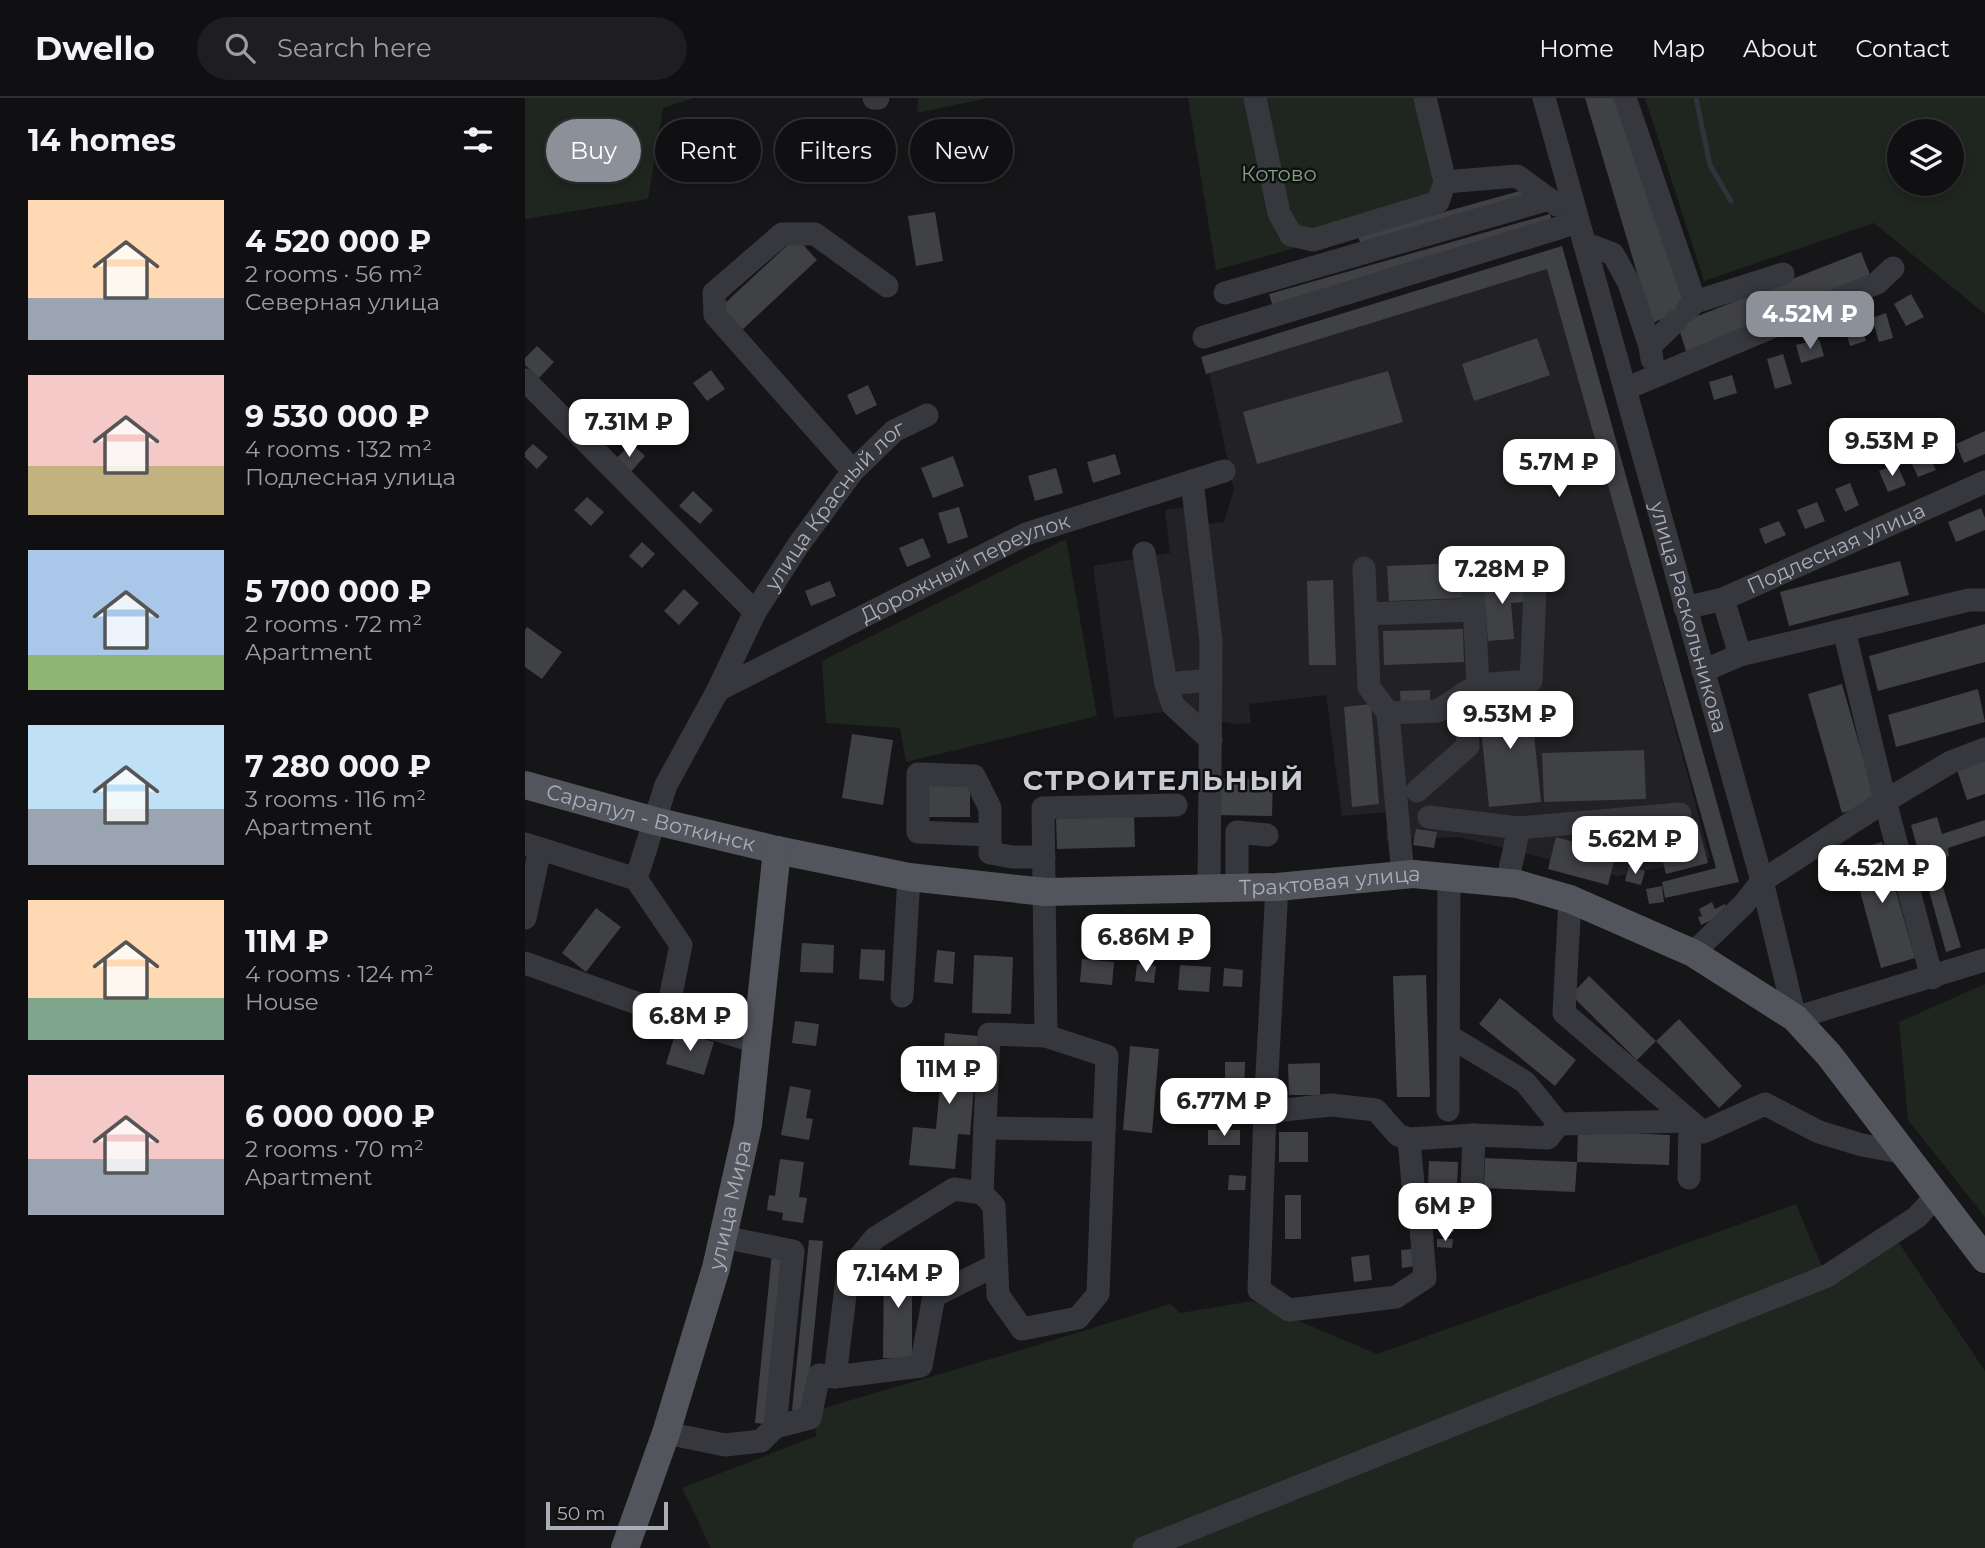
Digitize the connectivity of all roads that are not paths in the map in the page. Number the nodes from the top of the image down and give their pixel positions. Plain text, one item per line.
1 (1255, 98) edge
2 (1425, 98) edge
3 (1544, 98) edge
4 (1625, 98) edge
5 (1445, 182) junction
6 (1549, 199) junction
7 (1581, 233) junction
8 (1893, 268) dead end
9 (1783, 274) dead end
10 (887, 286) dead end
11 (1225, 293) dead end
12 (1686, 311) junction
13 (1204, 337) dead end
14 (1650, 346) junction
15 (1654, 377) junction
16 (525, 380) edge
17 (1625, 389) junction
18 (927, 415) dead end
19 (853, 471) junction
20 (1224, 471) dead end
21 (1192, 481) junction
22 (1985, 482) edge
23 (1144, 553) dead end
24 (1472, 563) dead end
25 (1364, 568) dead end
26 (1536, 569) dead end
27 (1723, 599) junction
28 (1985, 600) edge
29 (1685, 608) junction
30 (1474, 610) junction
31 (754, 612) junction
32 (1366, 614) junction
33 (1843, 630) junction
34 (1740, 655) junction
35 (1703, 671) junction
36 (1211, 680) junction
37 (1166, 684) junction
38 (1471, 689) junction
39 (719, 690) junction
40 (1388, 713) junction
41 (1211, 740) junction
42 (1985, 749) edge
43 (525, 785) edge
44 (1417, 791) dead end
45 (1885, 801) junction
46 (1176, 805) dead end
47 (1680, 814) dead end
48 (1429, 817) dead end
49 (655, 821) junction
50 (1519, 828) junction
51 (990, 835) dead end
52 (1266, 835) dead end
53 (533, 847) edge
54 (777, 850) junction
55 (1044, 857) junction
56 (1403, 875) junction
57 (909, 877) junction
58 (1449, 878) junction
59 (636, 879) junction
60 (1762, 881) junction
61 (1507, 883) junction
62 (1277, 887) junction
63 (1223, 889) junction
64 (1045, 892) junction
65 (1570, 899) junction
66 (525, 918) edge
67 (1698, 956) junction
68 (1985, 960) edge
69 (525, 963) edge
70 (1932, 978) junction
71 (902, 996) dead end
72 (667, 1014) junction
73 (1795, 1018) junction
74 (1046, 1036) junction
75 (1449, 1036) junction
76 (757, 1042) junction
77 (1448, 1110) dead end
78 (1265, 1112) junction
79 (1691, 1121) junction
80 (1559, 1124) junction
81 (985, 1128) junction
82 (1104, 1130) junction
83 (1474, 1135) junction
84 (1409, 1139) junction
85 (1905, 1153) junction
86 (1689, 1178) dead end
87 (1472, 1189) dead end
88 (982, 1193) junction
89 (1937, 1195) junction
90 (723, 1237) junction
91 (1985, 1259) edge
92 (996, 1265) junction
93 (835, 1377) junction
94 (775, 1427) junction
95 (666, 1433) junction
96 (625, 1548) edge
97 (1144, 1548) edge

1 - 5 street
2 - 5 street
3 - 7 street, улица Раскольникова
4 - 12 street
5 - 6 street
6 - 7 street
6 - 11 street
7 - 13 street
7 - 14 street
7 - 17 street, улица Раскольникова
8 - 15 street
9 - 12 street
10 - 19 street
12 - 14 street
14 - 15 street
15 - 17 street
16 - 31 street, улица Красный лог
17 - 29 street, улица Раскольникова
18 - 19 street, улица Красный лог
19 - 31 street, улица Красный лог
20 - 21 street, Дорожный переулок
21 - 36 street
21 - 39 street, Дорожный переулок
22 - 27 street, Подлесная улица
23 - 37 street
24 - 30 street
25 - 32 street
26 - 38 street
27 - 29 street, Подлесная улица
27 - 34 street
28 - 33 street
29 - 35 street, улица Раскольникова
30 - 32 street
30 - 38 street
31 - 39 street, улица Красный лог
32 - 40 street
33 - 34 street
33 - 45 street
34 - 35 street
35 - 60 street, улица Раскольникова
36 - 37 street
36 - 41 street
37 - 41 street
38 - 40 street
38 - 44 street
39 - 49 street, улица Красный лог
40 - 56 street
41 - 63 street
42 - 45 street
43 - 49 main road, Сарапул - Воткинск
45 - 60 street
45 - 70 street
46 - 55 street
47 - 50 street
48 - 50 street
49 - 54 main road, Сарапул - Воткинск
49 - 59 street, улица Красный лог
50 - 61 street
51 - 55 street
52 - 63 street
53 - 59 street
53 - 66 street
54 - 57 main road, Трактовая улица
54 - 76 main road, улица Мира
55 - 64 street
56 - 58 main road, Трактовая улица
56 - 62 main road, Трактовая улица
57 - 64 main road, Трактовая улица
57 - 71 street
58 - 61 main road, Трактовая улица
58 - 75 street
59 - 72 street
60 - 67 street
60 - 73 street, улица Раскольникова
61 - 65 main road, Трактовая улица
62 - 63 main road, Трактовая улица
62 - 78 street
63 - 64 main road, Трактовая улица
64 - 74 street
65 - 67 main road, Трактовая улица
65 - 79 street
67 - 73 main road, улица Раскольникова
68 - 70 street
69 - 72 street
70 - 73 street
72 - 76 street
73 - 85 main road, улица Раскольникова
74 - 81 street
74 - 82 street
75 - 77 street
75 - 80 street
76 - 90 main road, улица Мира
78 - 84 street
78 - 84 street
79 - 80 street
79 - 85 street
79 - 86 street
80 - 83 street
81 - 82 street
81 - 88 street
82 - 92 street
83 - 84 street
83 - 87 street
85 - 89 main road, улица Раскольникова
88 - 92 street
88 - 93 street
89 - 91 main road, улица Раскольникова
89 - 97 street
90 - 94 street
90 - 95 main road, улица Мира
92 - 93 street
93 - 94 street
94 - 95 street
95 - 96 main road, улица Мира

